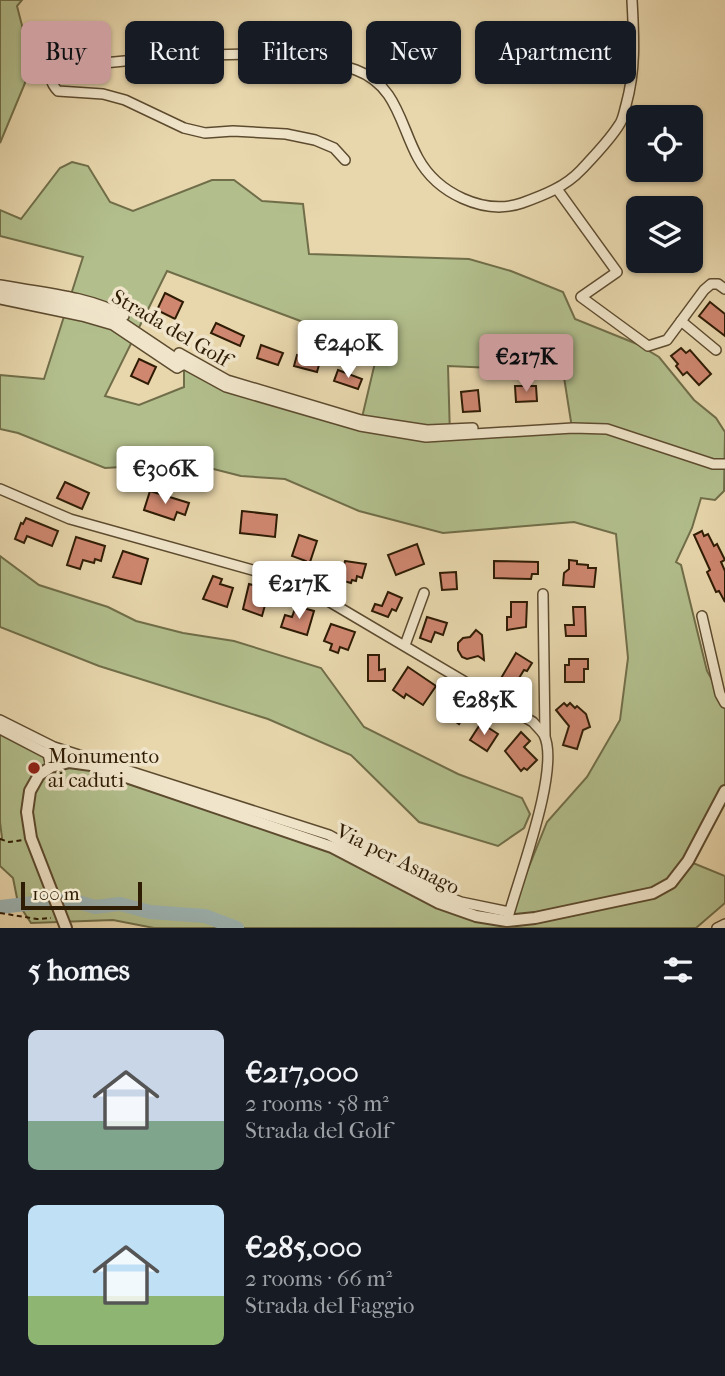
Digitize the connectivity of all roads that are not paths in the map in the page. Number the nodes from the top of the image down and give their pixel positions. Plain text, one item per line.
1 (632, 0) edge
2 (345, 160) dead end
3 (557, 189) junction
4 (0, 285) edge
5 (725, 289) edge
6 (0, 291) edge
7 (0, 299) edge
8 (681, 321) junction
9 (716, 350) dead end
10 (184, 364) junction
11 (573, 429) junction
12 (725, 464) edge
13 (0, 489) edge
14 (424, 593) dead end
15 (543, 594) dead end
16 (702, 616) dead end
17 (405, 645) junction
18 (725, 703) edge
19 (0, 720) edge
20 (0, 729) edge
21 (545, 736) junction
22 (51, 767) junction
23 (725, 791) edge
24 (508, 917) junction
25 (64, 923) edge
26 (725, 924) edge
27 (717, 928) edge

1 - 3 street
2 - 3 street
3 - 8 street
4 - 11 street, Strada del Golf
5 - 8 street
6 - 10 street, Strada del Golf
7 - 10 street, Strada del Golf
8 - 9 street
10 - 11 street, Strada del Golf
11 - 12 street, Strada del Golf
13 - 17 street
14 - 17 street
15 - 21 street
16 - 18 street
17 - 21 street
19 - 24 street
20 - 22 street
21 - 24 street
22 - 24 street, Via per Asnago
22 - 25 street
23 - 24 street, Via per Asnago
26 - 27 street

